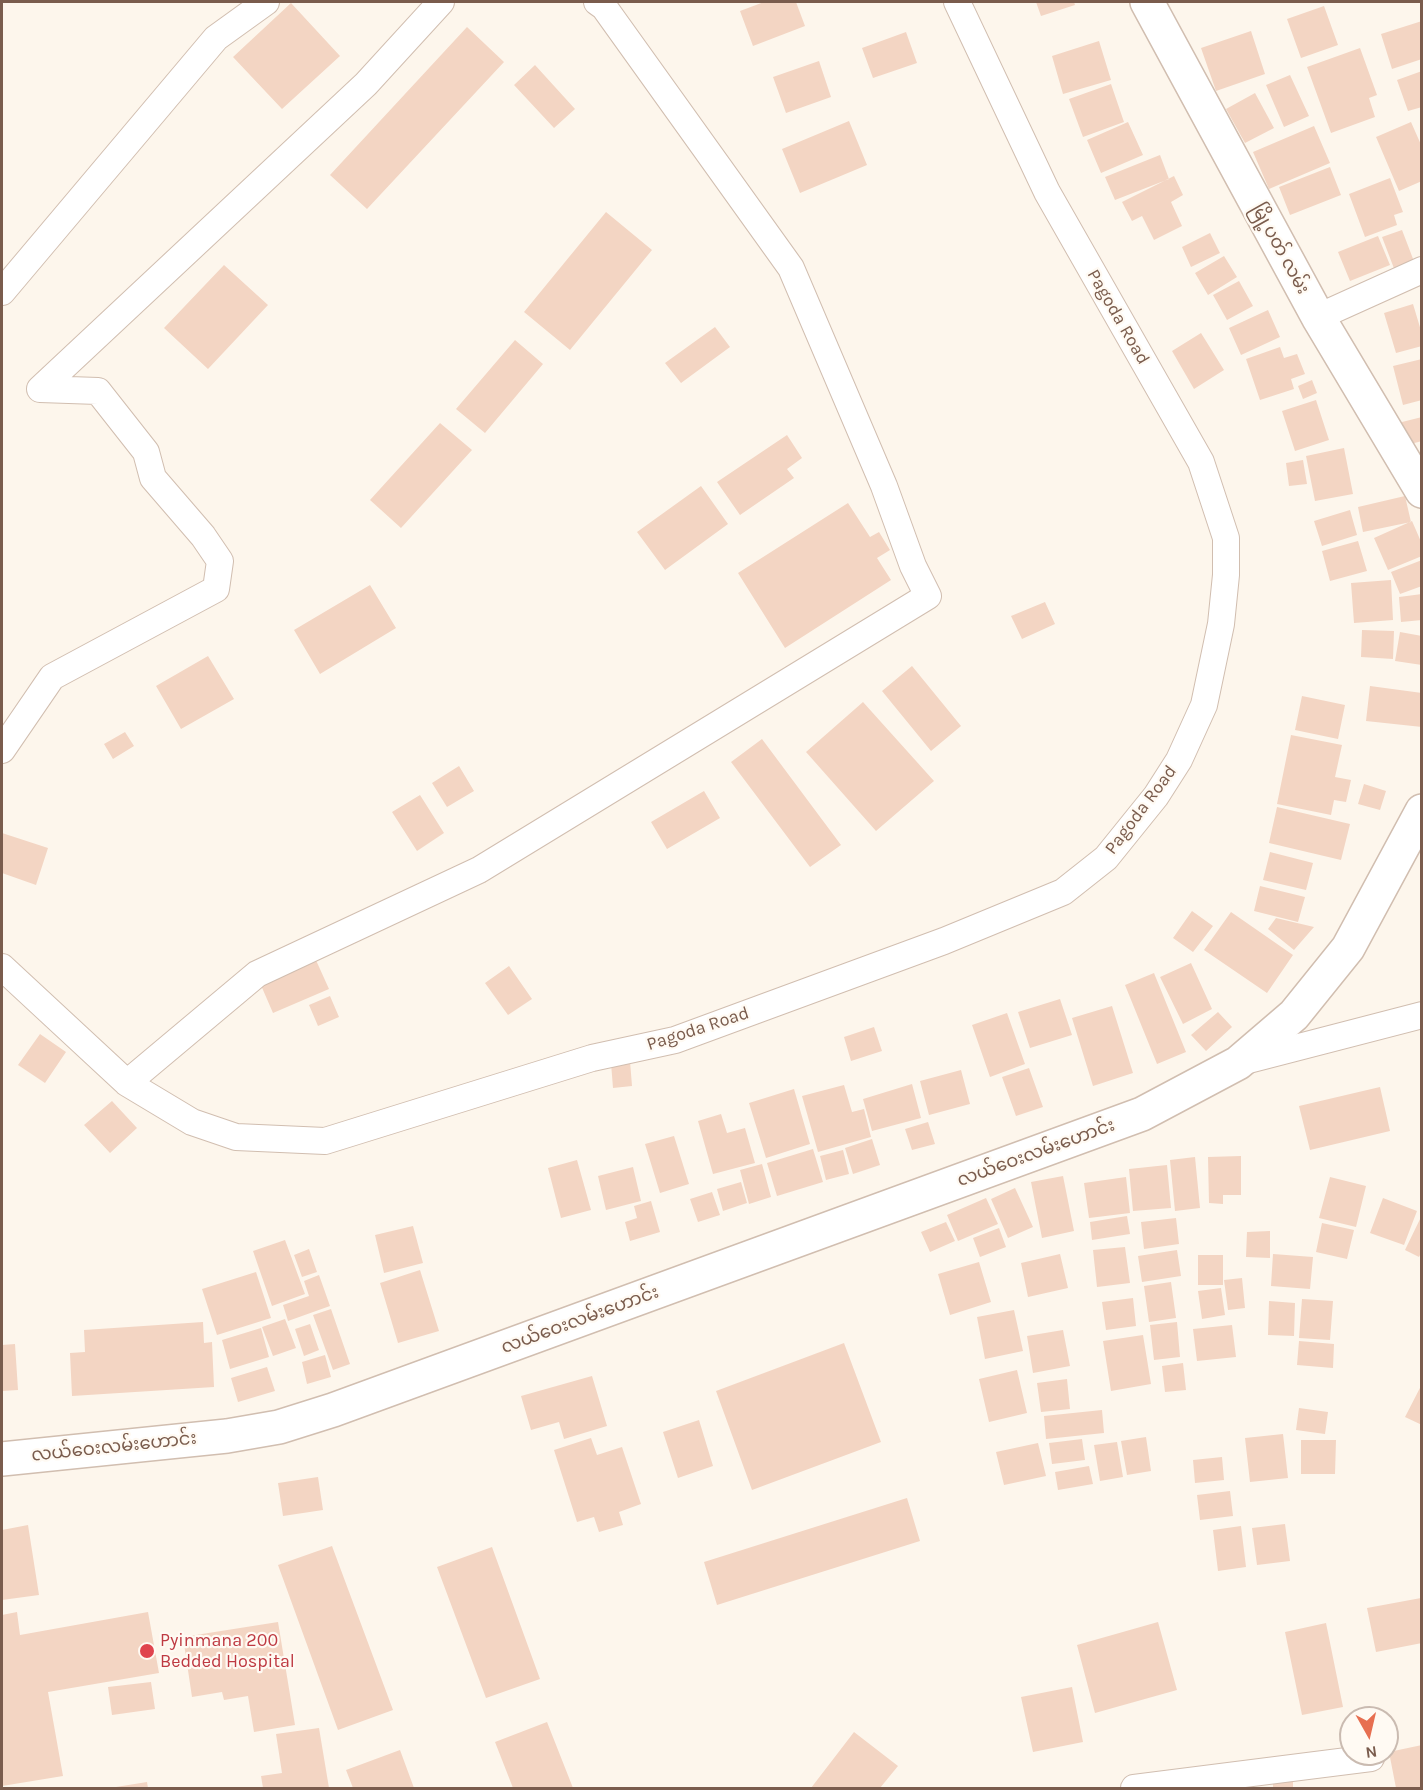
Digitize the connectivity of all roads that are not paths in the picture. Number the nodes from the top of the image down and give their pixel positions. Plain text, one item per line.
1 (266, 2) edge
2 (441, 2) edge
3 (597, 2) edge
4 (957, 2) edge
5 (1147, 2) edge
6 (1422, 270) edge
7 (2, 292) edge
8 (1318, 317) junction
9 (1422, 491) edge
10 (2, 750) edge
11 (1422, 811) edge
12 (2, 967) edge
13 (1422, 1015) edge
14 (1238, 1063) junction
15 (128, 1083) junction
16 (2, 1459) edge
17 (1339, 1762) edge
18 (1134, 1788) edge

1 - 7 street
2 - 10 street
3 - 15 street
4 - 15 street, Pagoda Road
5 - 8 street, မြို့ပတ် လမ်း
6 - 8 street
8 - 9 street, မြို့ပတ် လမ်း
11 - 14 street, လယ်ဝေးလမ်းဟောင်း
12 - 15 street, Pagoda Road
13 - 14 street
14 - 16 street, လယ်ဝေးလမ်းဟောင်း
17 - 18 street

